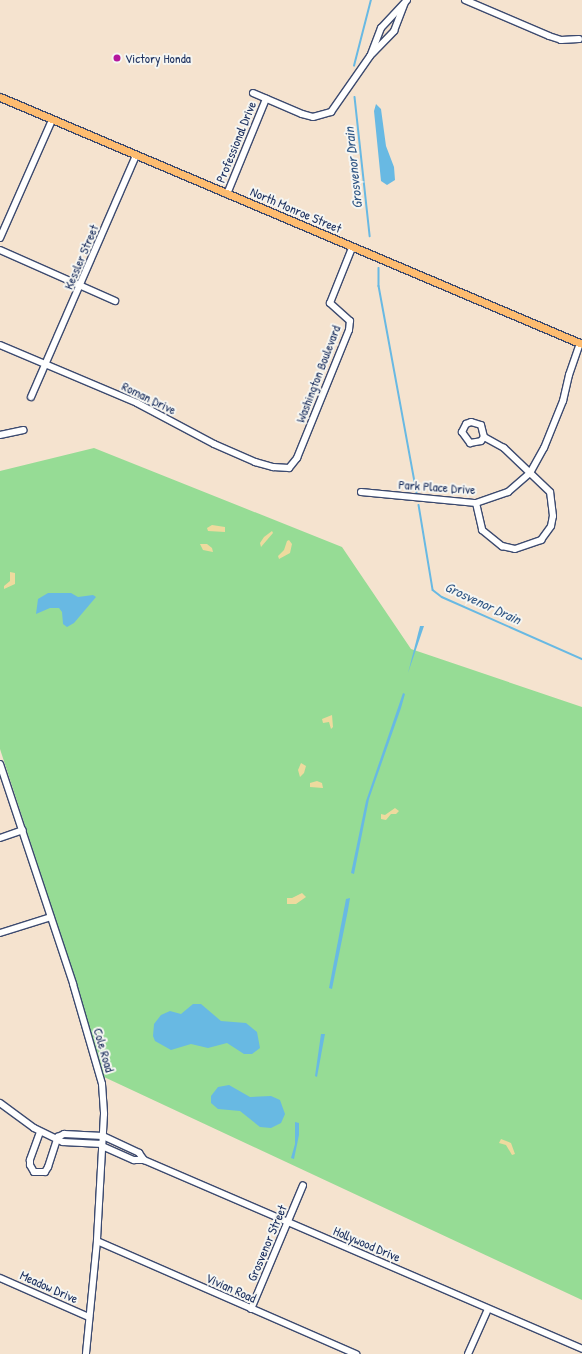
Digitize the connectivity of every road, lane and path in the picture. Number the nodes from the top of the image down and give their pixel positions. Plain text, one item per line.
1 (465, 0) edge
2 (406, 2) edge
3 (579, 39) dead end
4 (370, 56) junction
5 (252, 93) dead end
6 (0, 98) edge
7 (266, 99) junction
8 (52, 120) junction
9 (136, 156) junction
10 (227, 194) junction
11 (0, 238) edge
12 (352, 248) junction
13 (0, 250) edge
14 (81, 285) junction
15 (116, 301) dead end
16 (581, 344) edge
17 (0, 346) edge
18 (46, 365) junction
19 (31, 397) dead end
20 (23, 430) dead end
21 (0, 435) edge
22 (484, 438) dead end
23 (289, 468) joint
24 (530, 473) junction
25 (361, 492) dead end
26 (476, 503) junction
27 (0, 764) edge
28 (23, 830) junction
29 (0, 838) edge
30 (51, 916) junction
31 (0, 933) edge
32 (0, 1103) edge
33 (40, 1132) junction
34 (103, 1136) junction
35 (58, 1138) junction
36 (102, 1145) junction
37 (144, 1160) junction
38 (303, 1185) dead end
39 (288, 1221) junction
40 (97, 1241) junction
41 (0, 1278) edge
42 (488, 1308) junction
43 (251, 1309) junction
44 (89, 1317) junction
45 (582, 1349) edge
46 (86, 1354) edge
47 (356, 1354) edge
48 (468, 1354) edge

1 - 3 street
2 - 4 street
2 - 4 street
4 - 7 street
5 - 7 street
6 - 8 main road, North Monroe Street
7 - 10 street, Professional Drive
8 - 9 main road, North Monroe Street
8 - 11 street
9 - 10 main road, North Monroe Street
9 - 14 street, Kessler Street
10 - 12 main road, North Monroe Street
12 - 16 main road, North Monroe Street
12 - 23 street, Washington Boulevard
13 - 14 street
14 - 15 street
14 - 18 street, Kessler Street
16 - 24 street, Park Place Drive
17 - 18 street, Roman Drive
18 - 19 street, Kessler Street
18 - 23 street, Roman Drive
20 - 21 street
22 - 24 street
24 - 26 street, Park Place Drive
24 - 26 street
25 - 26 street, Park Place Drive
27 - 28 street, Cole Road
28 - 29 street
28 - 30 street, Cole Road
30 - 31 street
30 - 34 street, Cole Road
32 - 33 street
33 - 35 street
33 - 35 street
34 - 35 street
34 - 36 street, Cole Road
34 - 37 street, Hollywood Drive
35 - 36 street
36 - 37 street, Hollywood Drive
36 - 40 street, Cole Road
37 - 39 street, Hollywood Drive
38 - 39 street, Grosvenor Street
39 - 42 street, Hollywood Drive
39 - 43 street, Grosvenor Street
40 - 43 street, Vivian Road
40 - 44 street, Cole Road
41 - 44 street, Meadow Drive
42 - 45 street, Hollywood Drive
42 - 48 street
43 - 47 street, Vivian Road
44 - 46 street, Cole Road

